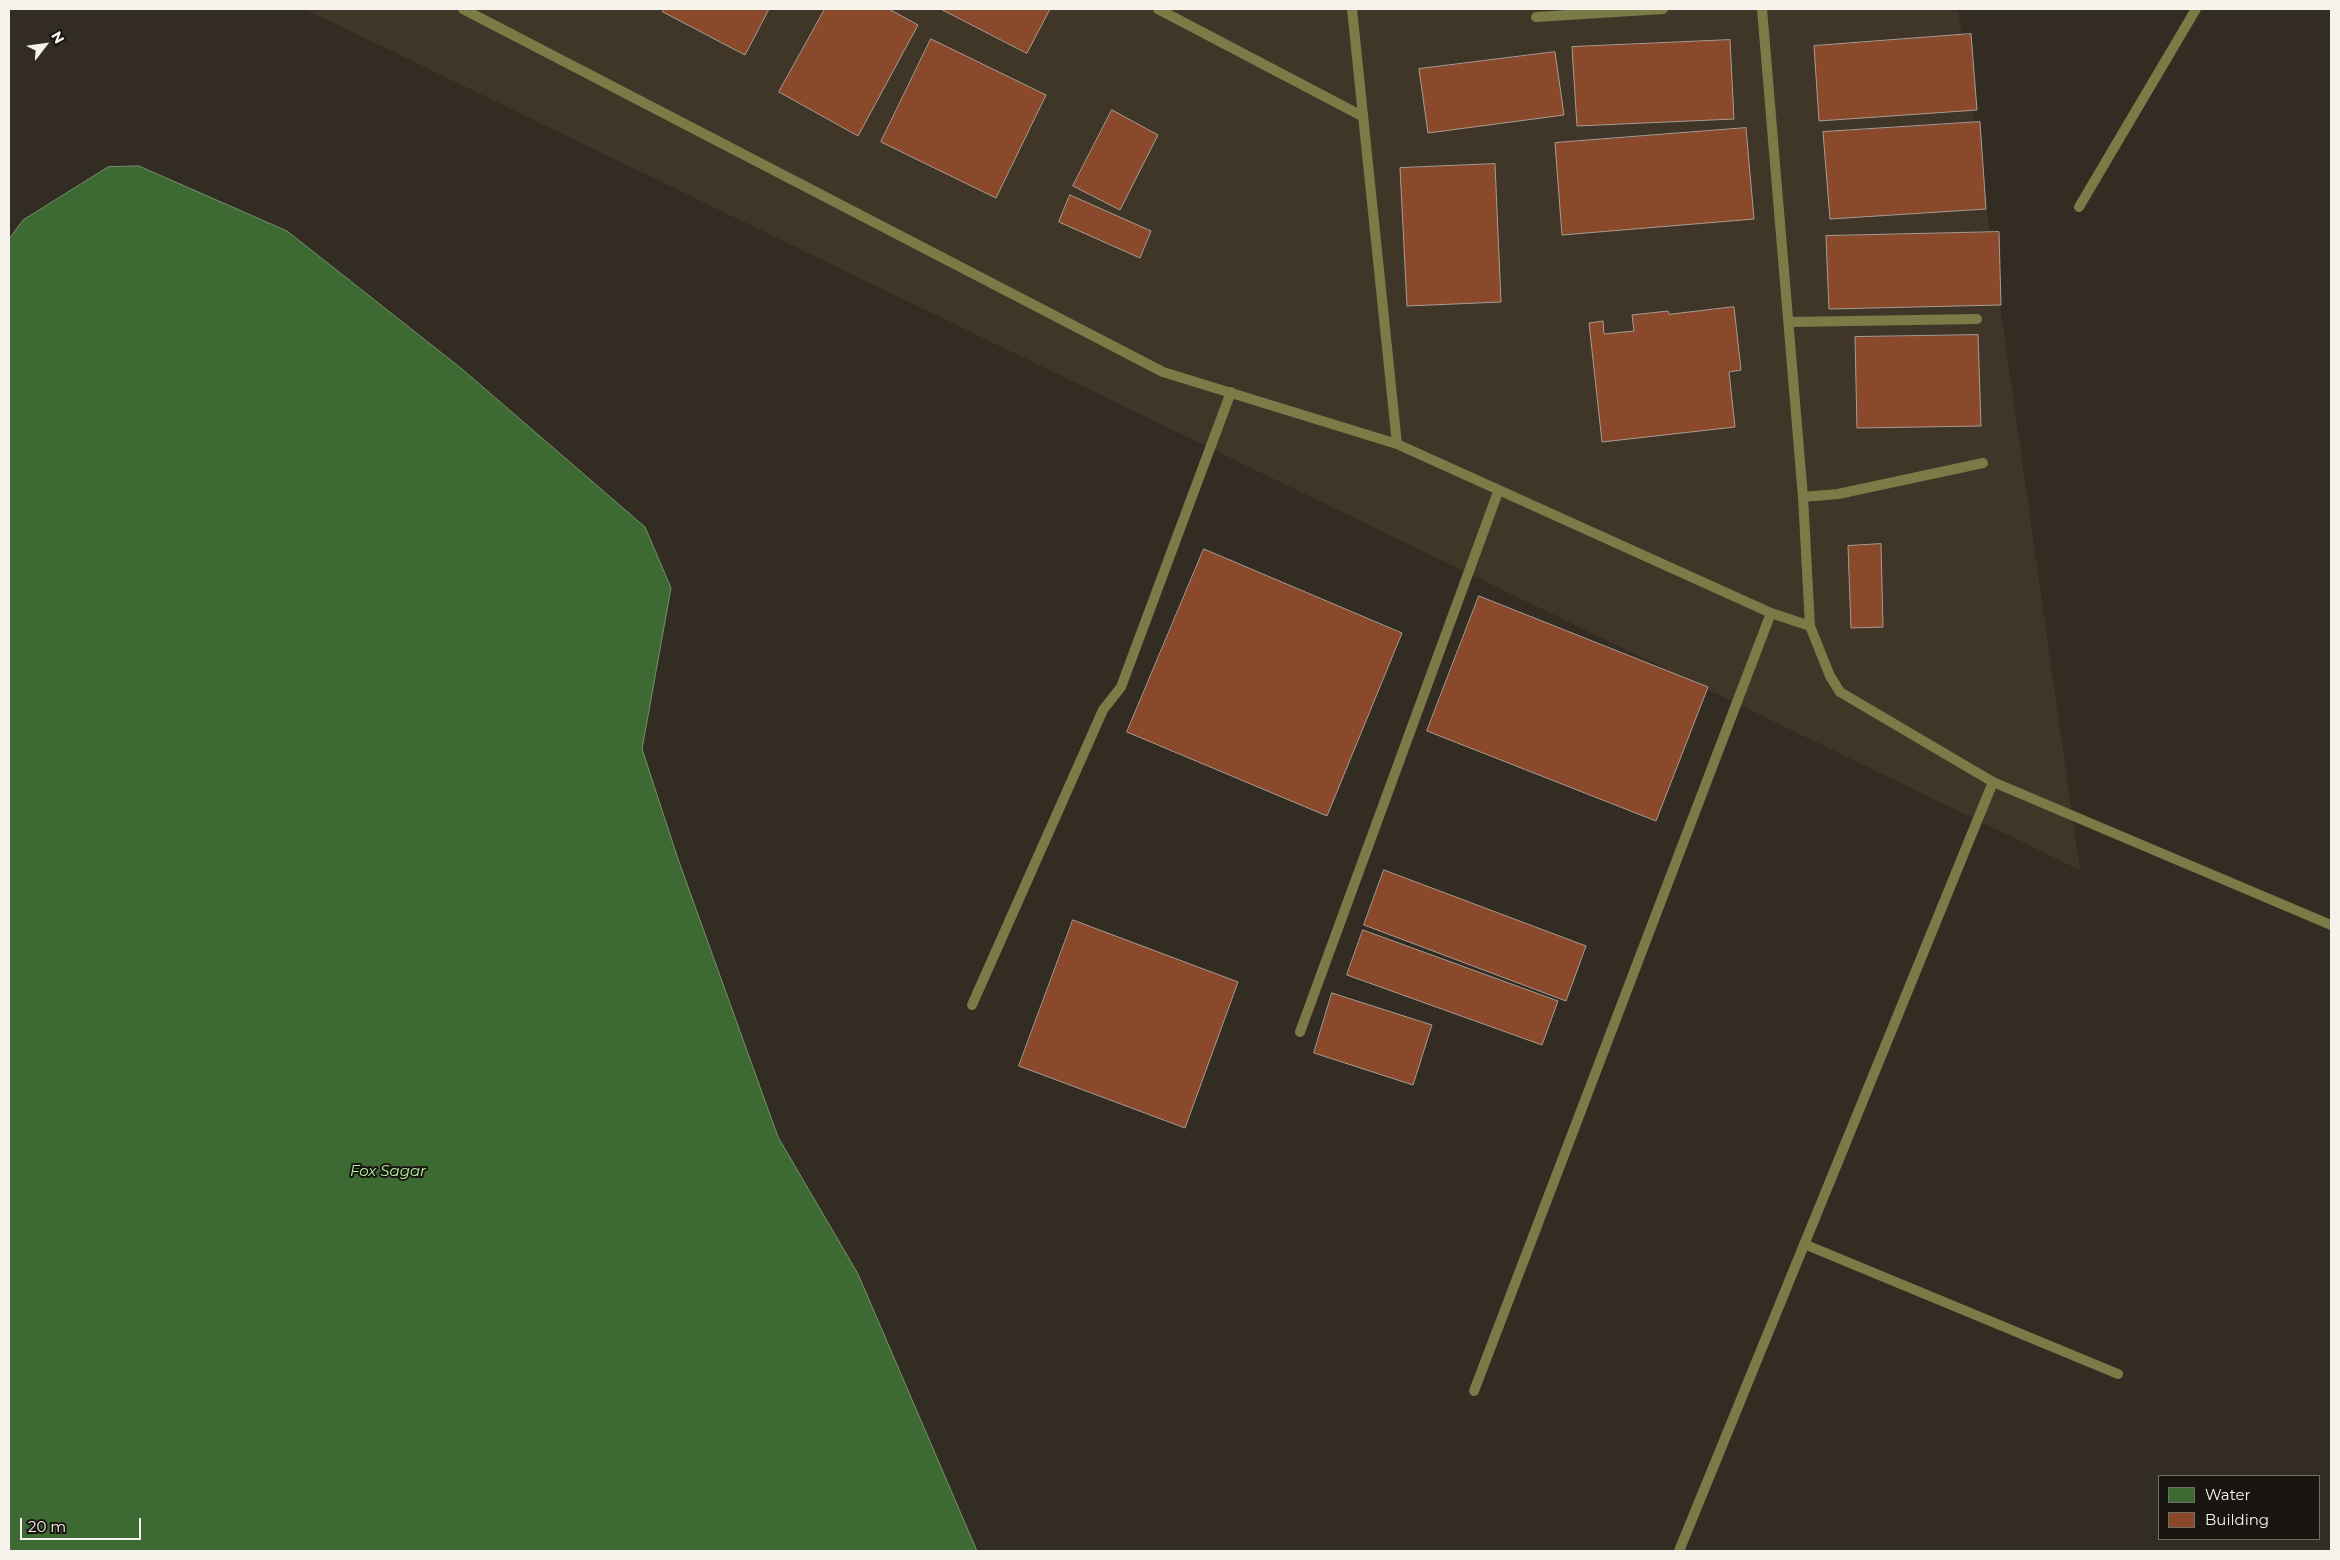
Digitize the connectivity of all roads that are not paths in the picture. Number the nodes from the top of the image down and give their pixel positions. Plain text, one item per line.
1 (463, 9) edge
2 (1158, 9) edge
3 (1352, 9) edge
4 (1664, 9) edge
5 (1762, 9) edge
6 (2196, 9) edge
7 (1536, 17) dead end
8 (1362, 116) junction
9 (2080, 207) dead end
10 (1977, 319) dead end
11 (1790, 322) junction
12 (1231, 392) junction
13 (1397, 444) junction
14 (1983, 463) dead end
15 (1498, 492) junction
16 (1803, 497) junction
17 (1771, 613) junction
18 (1810, 626) junction
19 (1993, 782) junction
20 (2331, 925) edge
21 (972, 1005) dead end
22 (1300, 1032) dead end
23 (1804, 1244) junction
24 (2118, 1374) dead end
25 (1474, 1391) dead end
26 (1679, 1551) edge

1 - 12 lane
2 - 8 lane
3 - 8 lane
4 - 7 lane
5 - 11 lane
6 - 9 lane
8 - 13 lane
10 - 11 lane
11 - 16 lane
12 - 13 lane
12 - 21 lane
13 - 15 lane
14 - 16 lane
15 - 17 lane
15 - 22 lane
16 - 18 lane
17 - 18 lane
17 - 25 lane
18 - 19 lane
19 - 20 lane
19 - 23 lane
23 - 24 lane
23 - 26 lane

